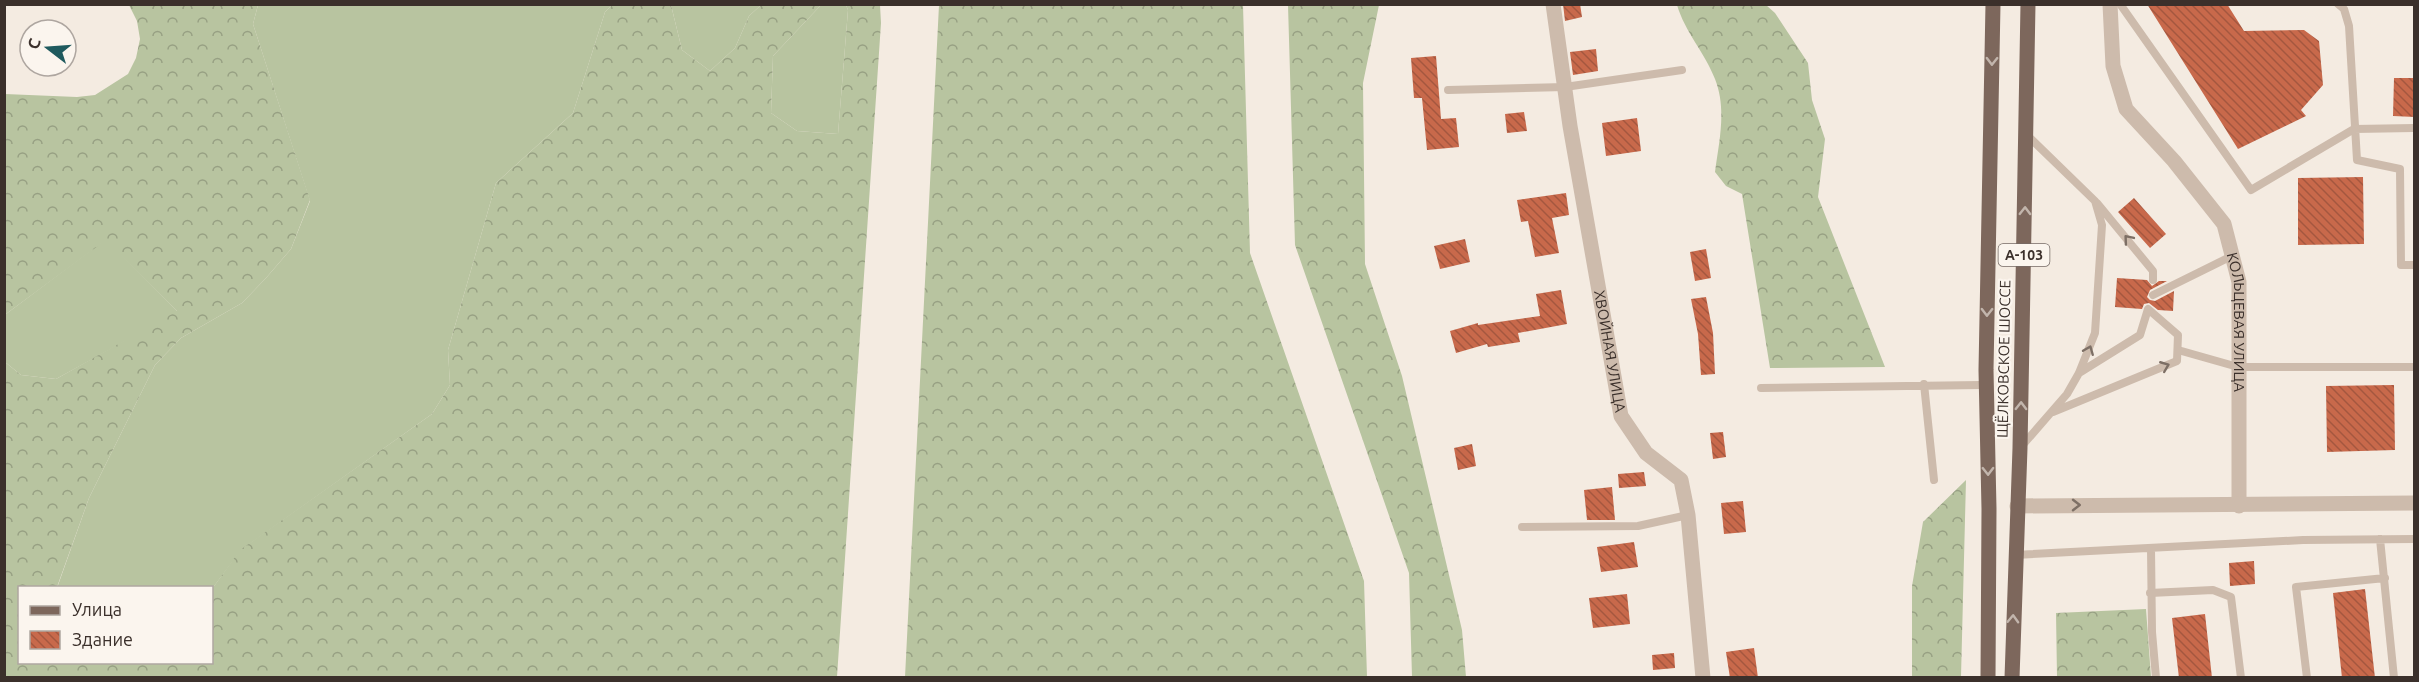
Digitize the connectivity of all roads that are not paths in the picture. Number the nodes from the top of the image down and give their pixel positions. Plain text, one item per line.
1 (1553, 4) edge
2 (1993, 4) edge
3 (2028, 4) edge
4 (2110, 4) edge
5 (2120, 4) edge
6 (2338, 4) edge
7 (1682, 70) dead end
8 (1565, 87) junction
9 (1448, 90) dead end
10 (2415, 128) edge
11 (2354, 129) junction
12 (2026, 134) junction
13 (2095, 201) junction
14 (2232, 256) junction
15 (2415, 265) edge
16 (2153, 280) dead end
17 (2153, 295) dead end
18 (2178, 350) junction
19 (2238, 367) junction
20 (2415, 367) edge
21 (2079, 373) junction
22 (1924, 384) junction
23 (1981, 385) dead end
24 (1761, 388) dead end
25 (2052, 412) junction
26 (2020, 448) junction
27 (1934, 480) dead end
28 (2415, 503) edge
29 (2017, 506) junction
30 (2239, 506) junction
31 (1688, 515) junction
32 (1522, 527) dead end
33 (2380, 539) junction
34 (2415, 539) edge
35 (2151, 549) junction
36 (2015, 555) junction
37 (2385, 578) junction
38 (2150, 593) junction
39 (1703, 678) edge
40 (1988, 678) edge
41 (2012, 678) edge
42 (2156, 678) edge
43 (2241, 678) edge
44 (2307, 678) edge
45 (2394, 678) edge

1 - 8 street, ХВОЙНАЯ УЛИЦА
2 -> 40 main road, ЩЁЛКОВСКОЕ ШОССЕ / А-103
3 - 12 main road, ЩЁЛКОВСКОЕ ШОССЕ / А-103
4 - 14 street, КОЛЬЦЕВАЯ УЛИЦА
5 - 11 lane
6 - 11 lane
7 - 8 lane
8 - 9 lane
8 - 31 street, ХВОЙНАЯ УЛИЦА
10 - 11 lane
11 - 15 lane
12 - 13 lane
26 -> 12 main road, ЩЁЛКОВСКОЕ ШОССЕ / А-103
16 -> 13 lane
21 -> 13 lane
14 - 17 lane
14 - 19 street, КОЛЬЦЕВАЯ УЛИЦА
18 - 19 lane
18 - 21 lane
25 -> 18 lane
19 - 20 lane
19 - 30 street, КОЛЬЦЕВАЯ УЛИЦА
21 - 25 lane
22 - 23 lane
22 - 24 lane
22 - 27 lane
25 - 26 lane
26 - 29 main road, ЩЁЛКОВСКОЕ ШОССЕ / А-103
28 - 30 street
29 -> 30 street
29 - 36 main road, ЩЁЛКОВСКОЕ ШОССЕ / А-103
31 - 32 lane
31 - 39 street, ХВОЙНАЯ УЛИЦА
33 - 34 lane
33 - 35 lane
33 - 37 lane
35 - 36 lane
35 - 38 lane
41 -> 36 main road, ЩЁЛКОВСКОЕ ШОССЕ / А-103
37 - 44 lane
37 - 45 lane
38 - 42 lane
38 - 43 lane

